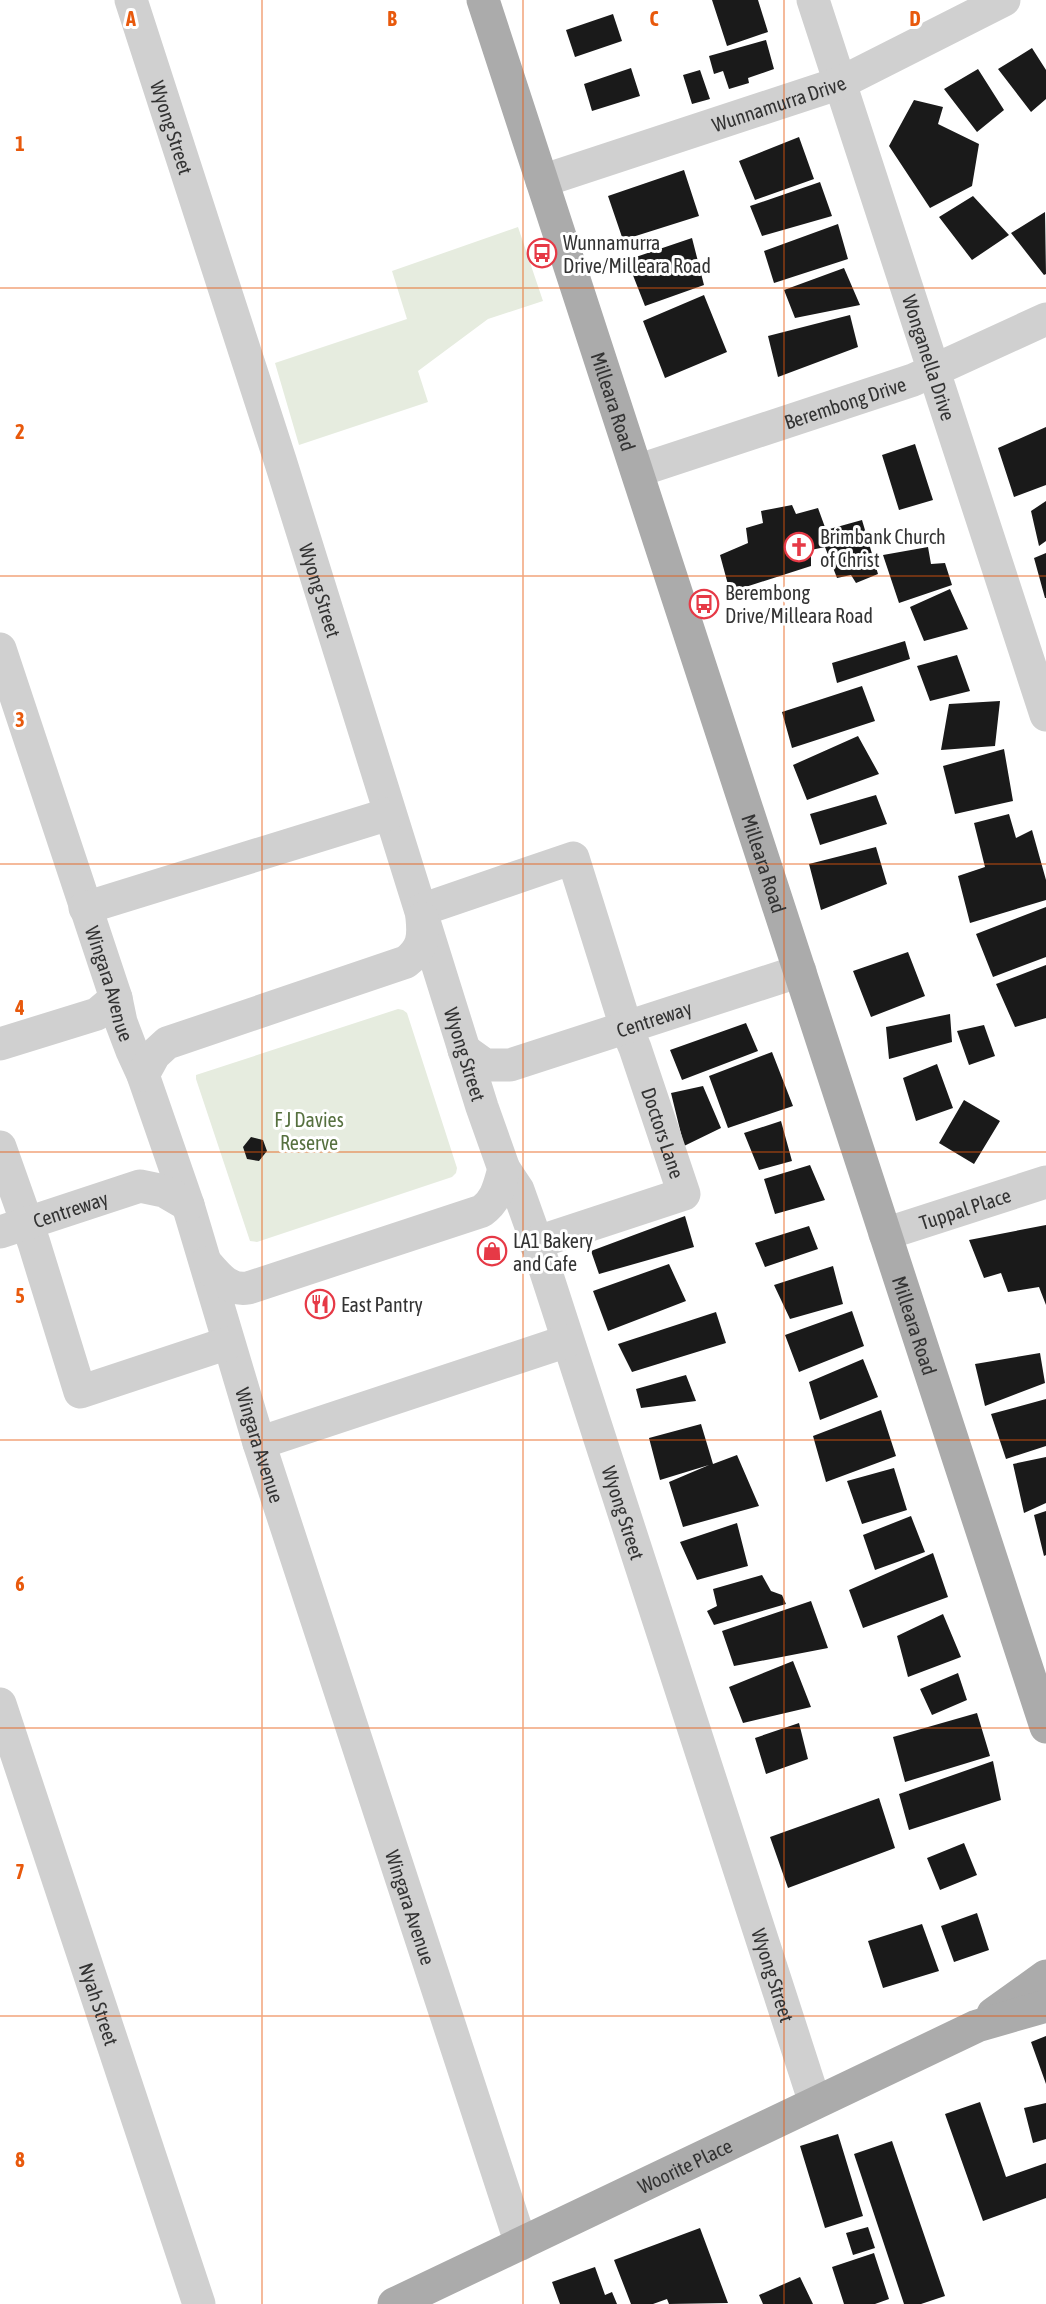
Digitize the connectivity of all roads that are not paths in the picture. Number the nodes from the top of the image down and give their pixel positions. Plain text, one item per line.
1 (131, 0) edge
2 (483, 0) edge
3 (813, 0) edge
4 (1004, 0) edge
5 (840, 83) junction
6 (542, 181) junction
7 (1046, 320) edge
8 (933, 372) junction
9 (637, 471) junction
10 (0, 649) edge
11 (1046, 715) edge
12 (389, 814) junction
13 (85, 908) junction
14 (421, 910) junction
15 (395, 968) junction
16 (800, 971) junction
17 (443, 985) junction
18 (116, 998) junction
19 (626, 1027) junction
20 (167, 1043) junction
21 (0, 1044) edge
22 (464, 1050) junction
23 (510, 1065) junction
24 (143, 1075) junction
25 (482, 1107) junction
26 (165, 1143) junction
27 (0, 1147) edge
28 (504, 1169) junction
29 (1046, 1182) edge
30 (140, 1186) junction
31 (188, 1205) junction
32 (482, 1211) junction
33 (14, 1228) edge
34 (885, 1234) junction
35 (535, 1243) junction
36 (206, 1263) junction
37 (242, 1289) junction
38 (567, 1341) junction
39 (228, 1343) junction
40 (259, 1443) junction
41 (0, 1704) edge
42 (1046, 1726) edge
43 (1046, 1976) edge
44 (1046, 2006) edge
45 (977, 2026) junction
46 (816, 2103) junction
47 (521, 2244) junction
48 (199, 2304) edge
49 (394, 2304) edge

1 - 12 street, Wyong Street
2 - 6 main road, Milleara Road
3 - 5 street, Wonganella Drive
4 - 5 street, Wunnamurra Drive
5 - 6 street, Wunnamurra Drive
5 - 8 street, Wonganella Drive
6 - 9 main road, Milleara Road
7 - 8 street, Berembong Drive
8 - 9 street, Berembong Drive
8 - 11 street, Wonganella Drive
9 - 16 main road, Milleara Road
10 - 13 street, Wingara Avenue
12 - 13 street
12 - 14 street, Wyong Street
13 - 18 street, Wingara Avenue
14 - 15 street
14 - 17 street, Wyong Street
14 - 19 street
15 - 17 street
15 - 20 street
16 - 19 street, Centreway
16 - 34 main road, Milleara Road
17 - 22 street, Wyong Street
18 - 20 street
18 - 21 street
18 - 24 street, Wingara Avenue
19 - 23 street, Centreway
19 - 35 street, Doctors Lane
20 - 24 street
22 - 23 street, Centreway
22 - 25 street, Wyong Street
23 - 25 street, Centreway
24 - 26 street, Wingara Avenue
25 - 28 street, Wyong Street
26 - 30 street
26 - 31 street, Wingara Avenue
27 - 33 street
28 - 32 street
28 - 35 street, Wyong Street
29 - 34 street, Tuppal Place
30 - 31 street
30 - 33 street, Centreway
31 - 36 street, Wingara Avenue
32 - 35 street
32 - 37 street
33 - 39 street
34 - 42 main road, Milleara Road
35 - 38 street, Wyong Street
36 - 37 street
36 - 39 street, Wingara Avenue
37 - 39 street
38 - 40 street
38 - 46 street, Wyong Street
39 - 40 street, Wingara Avenue
40 - 47 street, Wingara Avenue
41 - 48 street, Nyah Street
43 - 45 main road, Woorite Place
44 - 45 main road, Woorite Place
45 - 46 main road, Woorite Place
46 - 47 main road, Woorite Place
47 - 49 main road, Woorite Place

